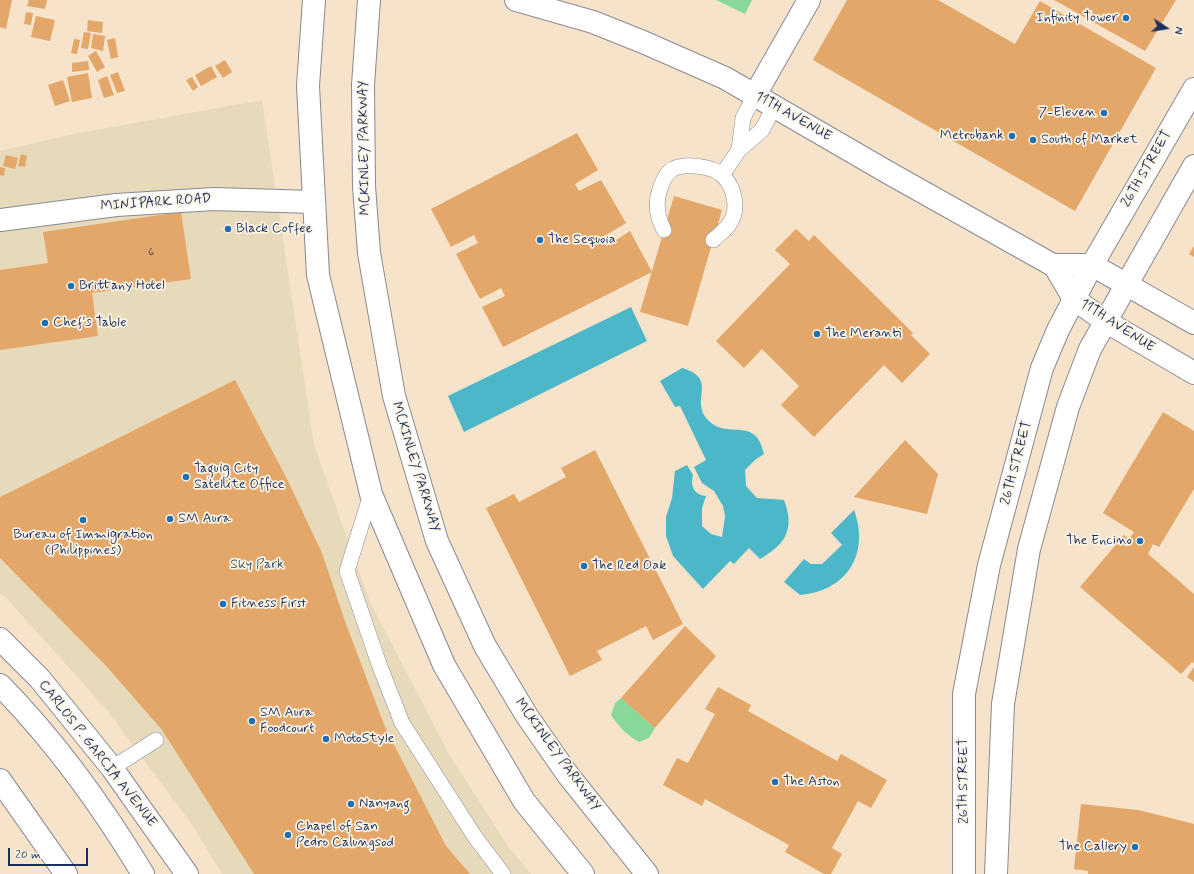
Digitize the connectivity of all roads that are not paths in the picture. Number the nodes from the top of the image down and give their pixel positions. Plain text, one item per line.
1 (314, 0) edge
2 (369, 0) edge
3 (516, 0) edge
4 (809, 0) edge
5 (1194, 89) edge
6 (755, 96) junction
7 (774, 107) junction
8 (739, 150) junction
9 (1194, 166) edge
10 (722, 175) junction
11 (313, 202) junction
12 (0, 220) edge
13 (664, 230) dead end
14 (713, 240) dead end
15 (1054, 265) junction
16 (1092, 266) junction
17 (1126, 284) junction
18 (1074, 299) junction
19 (1105, 321) junction
20 (1194, 323) edge
21 (1194, 373) edge
22 (370, 494) junction
23 (0, 639) edge
24 (0, 685) edge
25 (156, 740) dead end
26 (112, 768) junction
27 (0, 780) edge
28 (66, 874) edge
29 (143, 874) edge
30 (187, 874) edge
31 (503, 874) edge
32 (583, 874) edge
33 (646, 874) edge
34 (964, 874) edge
35 (996, 874) edge

1 - 11 main road
2 - 33 main road, MCKINLEY PARKWAY
3 - 6 main road, 11TH AVENUE
4 - 6 main road
5 - 16 main road, 26TH STREET
6 - 7 main road, 11TH AVENUE
6 - 8 lane
7 - 8 lane
7 - 15 main road, 11TH AVENUE
8 - 10 lane
9 - 17 main road
10 - 13 lane
10 - 14 lane
11 - 12 main road, MINIPARK ROAD
11 - 22 main road
15 - 16 main road, 11TH AVENUE
15 - 18 main road, 11TH AVENUE
16 - 17 main road, 11TH AVENUE
16 - 18 main road, 26TH STREET
17 - 19 main road
17 - 20 main road, 11TH AVENUE
18 - 19 main road, 11TH AVENUE
18 - 34 main road, 26TH STREET
19 - 21 main road, 11TH AVENUE
19 - 35 main road
22 - 31 lane
22 - 32 main road
23 - 26 main road, CARLOS P. GARCIA AVENUE
24 - 29 main road
25 - 26 lane
26 - 30 main road, CARLOS P. GARCIA AVENUE
27 - 28 main road

